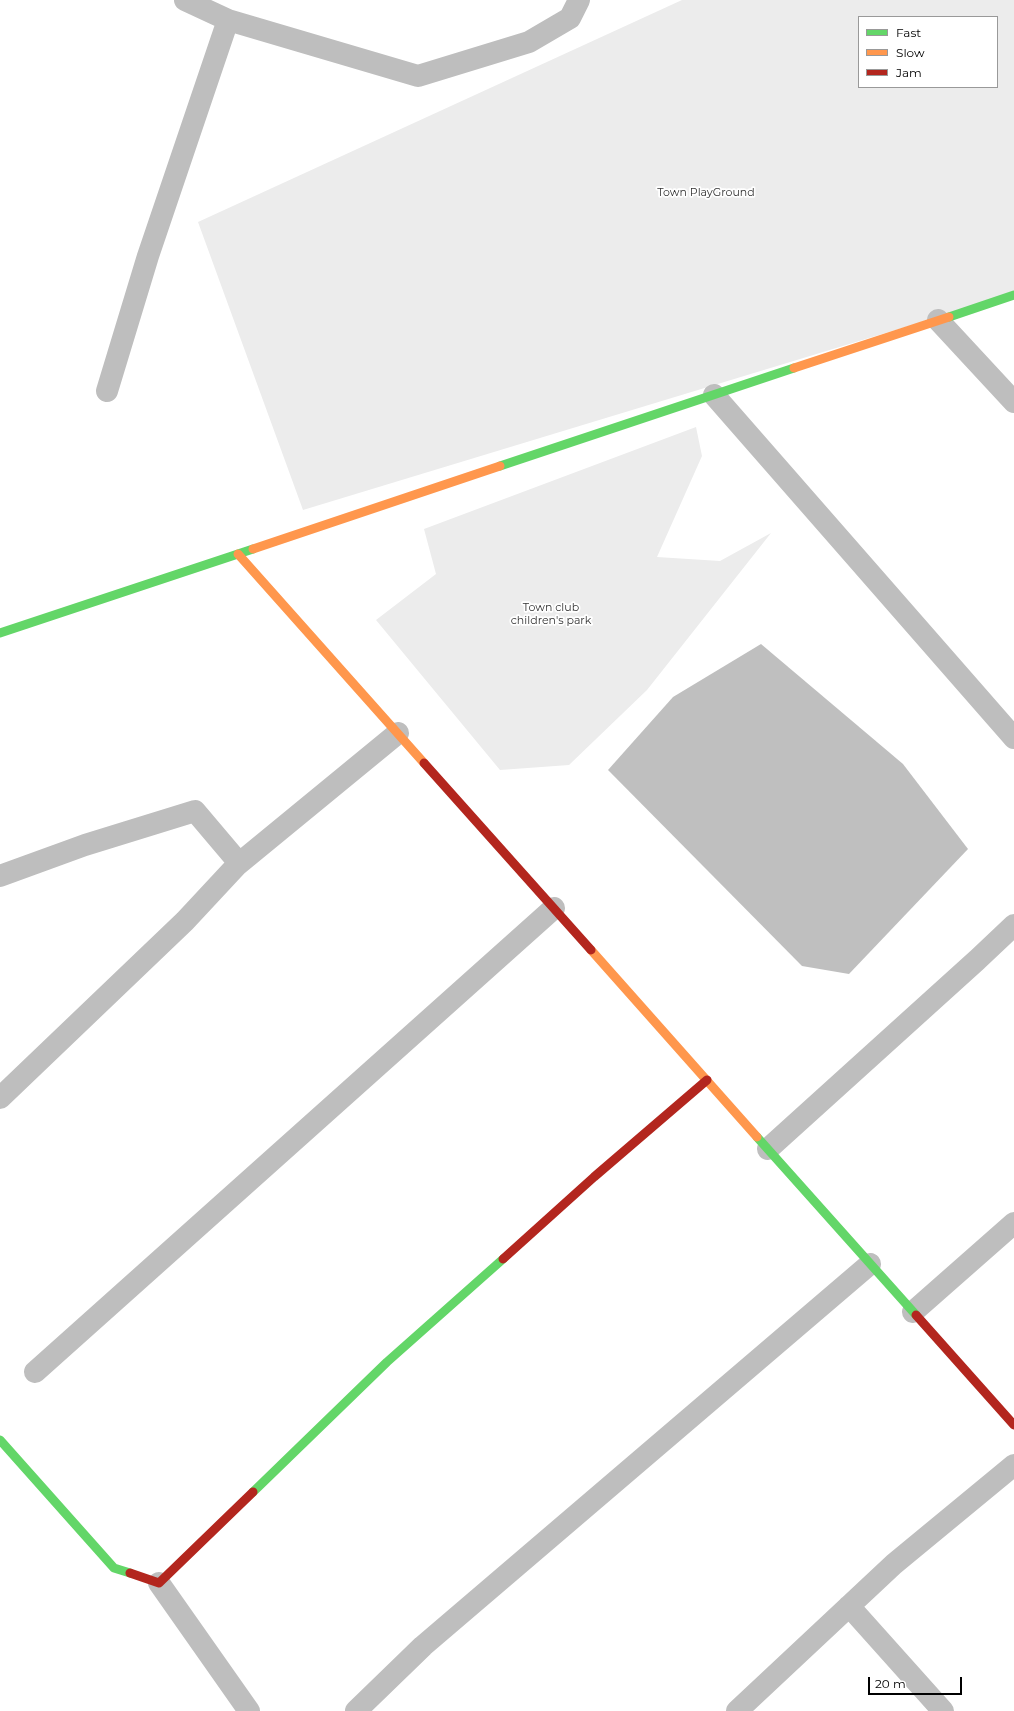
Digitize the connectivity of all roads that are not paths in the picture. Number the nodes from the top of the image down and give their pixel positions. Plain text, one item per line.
1 (185, 0) edge
2 (579, 0) edge
3 (228, 20) junction
4 (1014, 295) edge
5 (938, 320) junction
6 (107, 392) dead end
7 (714, 395) junction
8 (1014, 402) edge
9 (238, 554) junction
10 (0, 633) edge
11 (398, 733) junction
12 (1014, 738) edge
13 (236, 866) junction
14 (0, 876) edge
15 (554, 908) junction
16 (1014, 925) edge
17 (707, 1080) junction
18 (0, 1098) edge
19 (768, 1149) junction
20 (1014, 1223) edge
21 (870, 1264) junction
22 (913, 1312) junction
23 (35, 1372) dead end
24 (1014, 1425) edge
25 (0, 1440) edge
26 (1014, 1465) edge
27 (159, 1583) junction
28 (849, 1606) junction
29 (249, 1711) edge
30 (356, 1711) edge
31 (737, 1711) edge
32 (943, 1711) edge

1 - 3 street
2 - 3 street
3 - 6 street
4 - 5 main road
5 - 7 main road
5 - 8 street
7 - 9 main road
7 - 12 street
9 - 10 main road
9 - 11 main road
11 - 13 street
11 - 15 main road
13 - 14 street
13 - 18 street
15 - 17 main road
15 - 23 street
16 - 19 street
17 - 19 main road
17 - 27 main road
19 - 21 main road
20 - 22 street
21 - 22 main road
21 - 30 street
22 - 24 main road
25 - 27 main road
26 - 28 street
27 - 29 street
28 - 31 street
28 - 32 street

